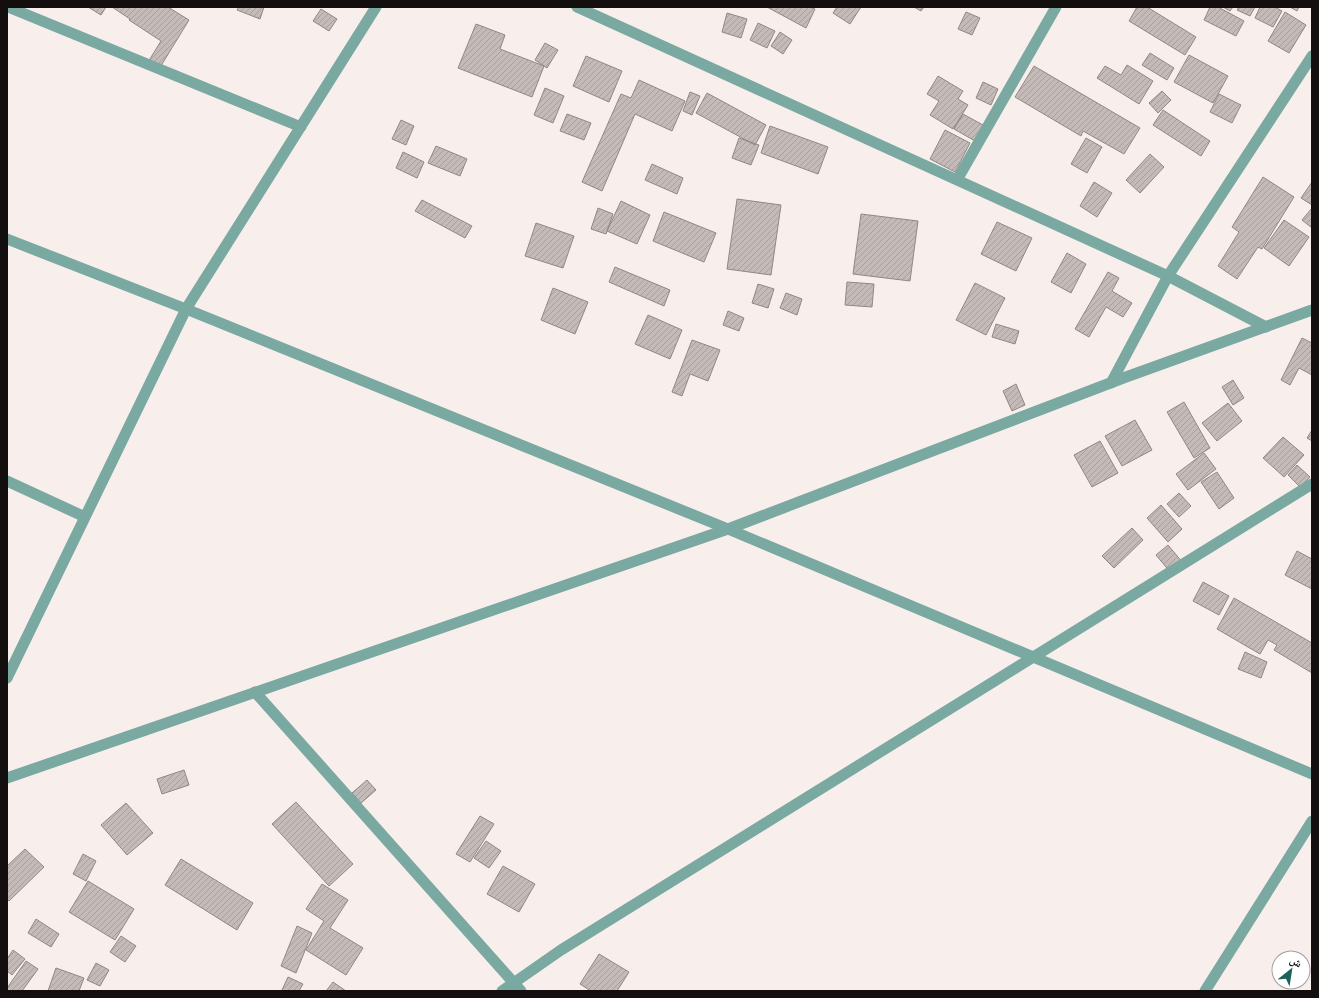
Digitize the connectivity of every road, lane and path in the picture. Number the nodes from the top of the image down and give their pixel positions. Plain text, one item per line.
1 (8, 7) edge
2 (376, 7) edge
3 (577, 7) edge
4 (1056, 7) edge
5 (1312, 56) edge
6 (300, 127) junction
7 (956, 180) junction
8 (7, 238) edge
9 (1168, 276) junction
10 (186, 309) junction
11 (1311, 312) edge
12 (1266, 327) junction
13 (1111, 383) junction
14 (7, 482) edge
15 (1312, 484) edge
16 (85, 517) junction
17 (728, 529) junction
18 (1033, 657) junction
19 (7, 678) edge
20 (255, 692) junction
21 (1312, 774) edge
22 (7, 778) edge
23 (1312, 822) edge
24 (514, 982) junction
25 (502, 991) edge
26 (522, 991) edge
27 (1204, 991) edge

1 - 6 street
2 - 6 street
3 - 7 street
4 - 7 street
5 - 9 street
6 - 10 street
7 - 9 street
8 - 10 street
9 - 12 street
9 - 13 street
10 - 16 street
10 - 17 street
11 - 12 street
12 - 13 street
13 - 17 street
14 - 16 street
15 - 18 street
16 - 19 street
17 - 18 street
17 - 20 street
18 - 21 street
18 - 24 street
20 - 22 street
20 - 24 street
23 - 27 street
24 - 25 street
24 - 26 street

